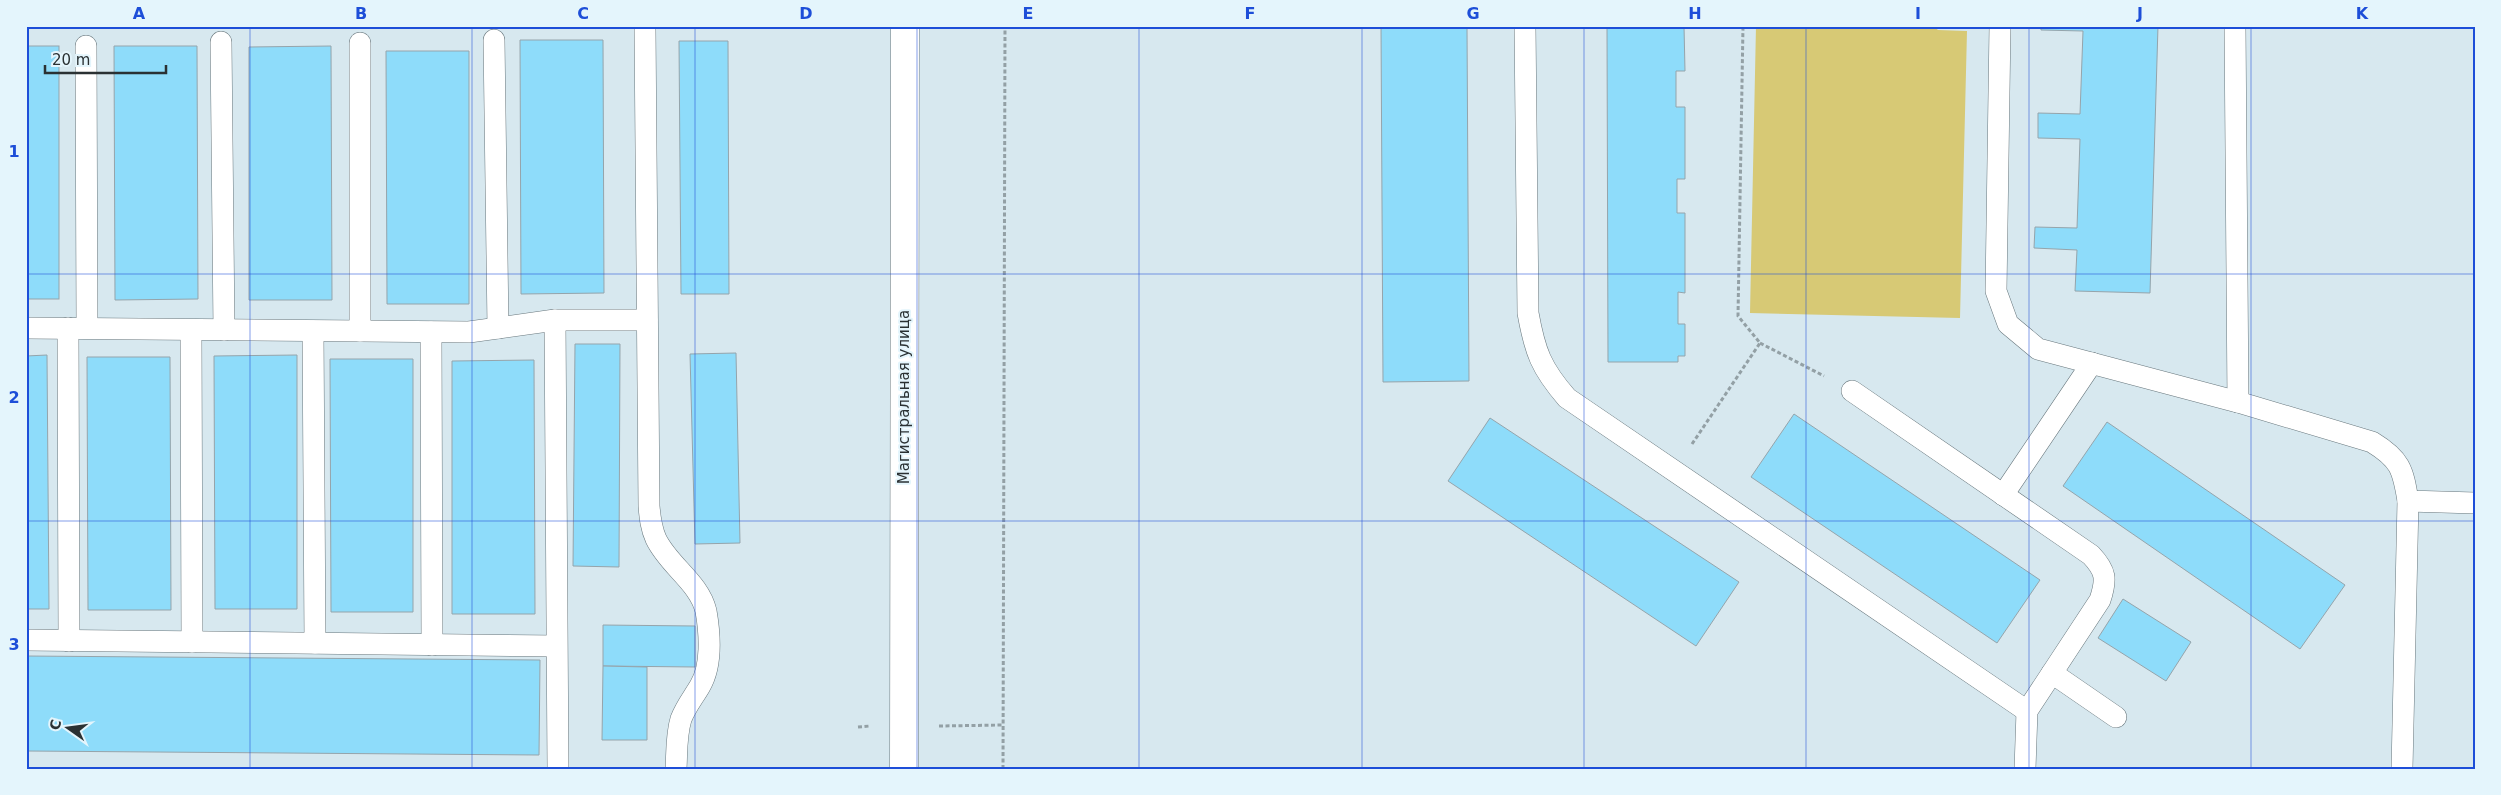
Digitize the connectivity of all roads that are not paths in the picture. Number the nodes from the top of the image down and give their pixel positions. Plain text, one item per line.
1 (905, 26) edge
2 (1525, 26) edge
3 (2235, 26) edge
4 (1999, 27) edge
5 (645, 29) dead end
6 (494, 40) dead end
7 (221, 42) dead end
8 (360, 43) dead end
9 (86, 46) dead end
10 (555, 320) junction
11 (647, 320) junction
12 (26, 328) edge
13 (77, 328) junction
14 (498, 328) junction
15 (191, 330) junction
16 (224, 330) junction
17 (313, 331) junction
18 (360, 331) junction
19 (431, 332) junction
20 (2092, 363) junction
21 (1852, 391) road end
22 (2238, 402) junction
23 (2003, 495) junction
24 (2408, 501) junction
25 (2475, 503) edge
26 (26, 640) edge
27 (69, 641) junction
28 (192, 642) junction
29 (315, 643) junction
30 (432, 645) junction
31 (556, 646) junction
32 (2052, 673) junction
33 (2027, 711) junction
34 (2116, 717) dead end
35 (558, 769) edge
36 (676, 769) edge
37 (904, 769) edge
38 (2025, 769) edge
39 (2402, 769) edge

1 - 37 main road, Магистральная улица
2 - 33 lane
3 - 22 lane
4 - 20 lane
5 - 11 lane
6 - 14 lane
7 - 16 lane
8 - 18 lane
9 - 13 lane
10 - 11 lane
10 - 14 lane
10 - 31 lane
11 - 36 lane
12 - 13 lane
13 - 15 lane
13 - 27 lane
14 - 19 lane
15 - 16 lane
15 - 28 lane
16 - 17 lane
17 - 18 lane
17 - 29 lane
18 - 19 lane
19 - 30 lane
20 - 22 lane
20 - 23 lane
21 - 23 lane
22 - 24 lane
23 - 32 lane
24 - 25 lane
24 - 39 lane
26 - 27 lane
27 - 28 lane
28 - 29 lane
29 - 30 lane
30 - 31 lane
31 - 35 lane
32 - 33 lane
32 - 34 lane
33 - 38 lane

